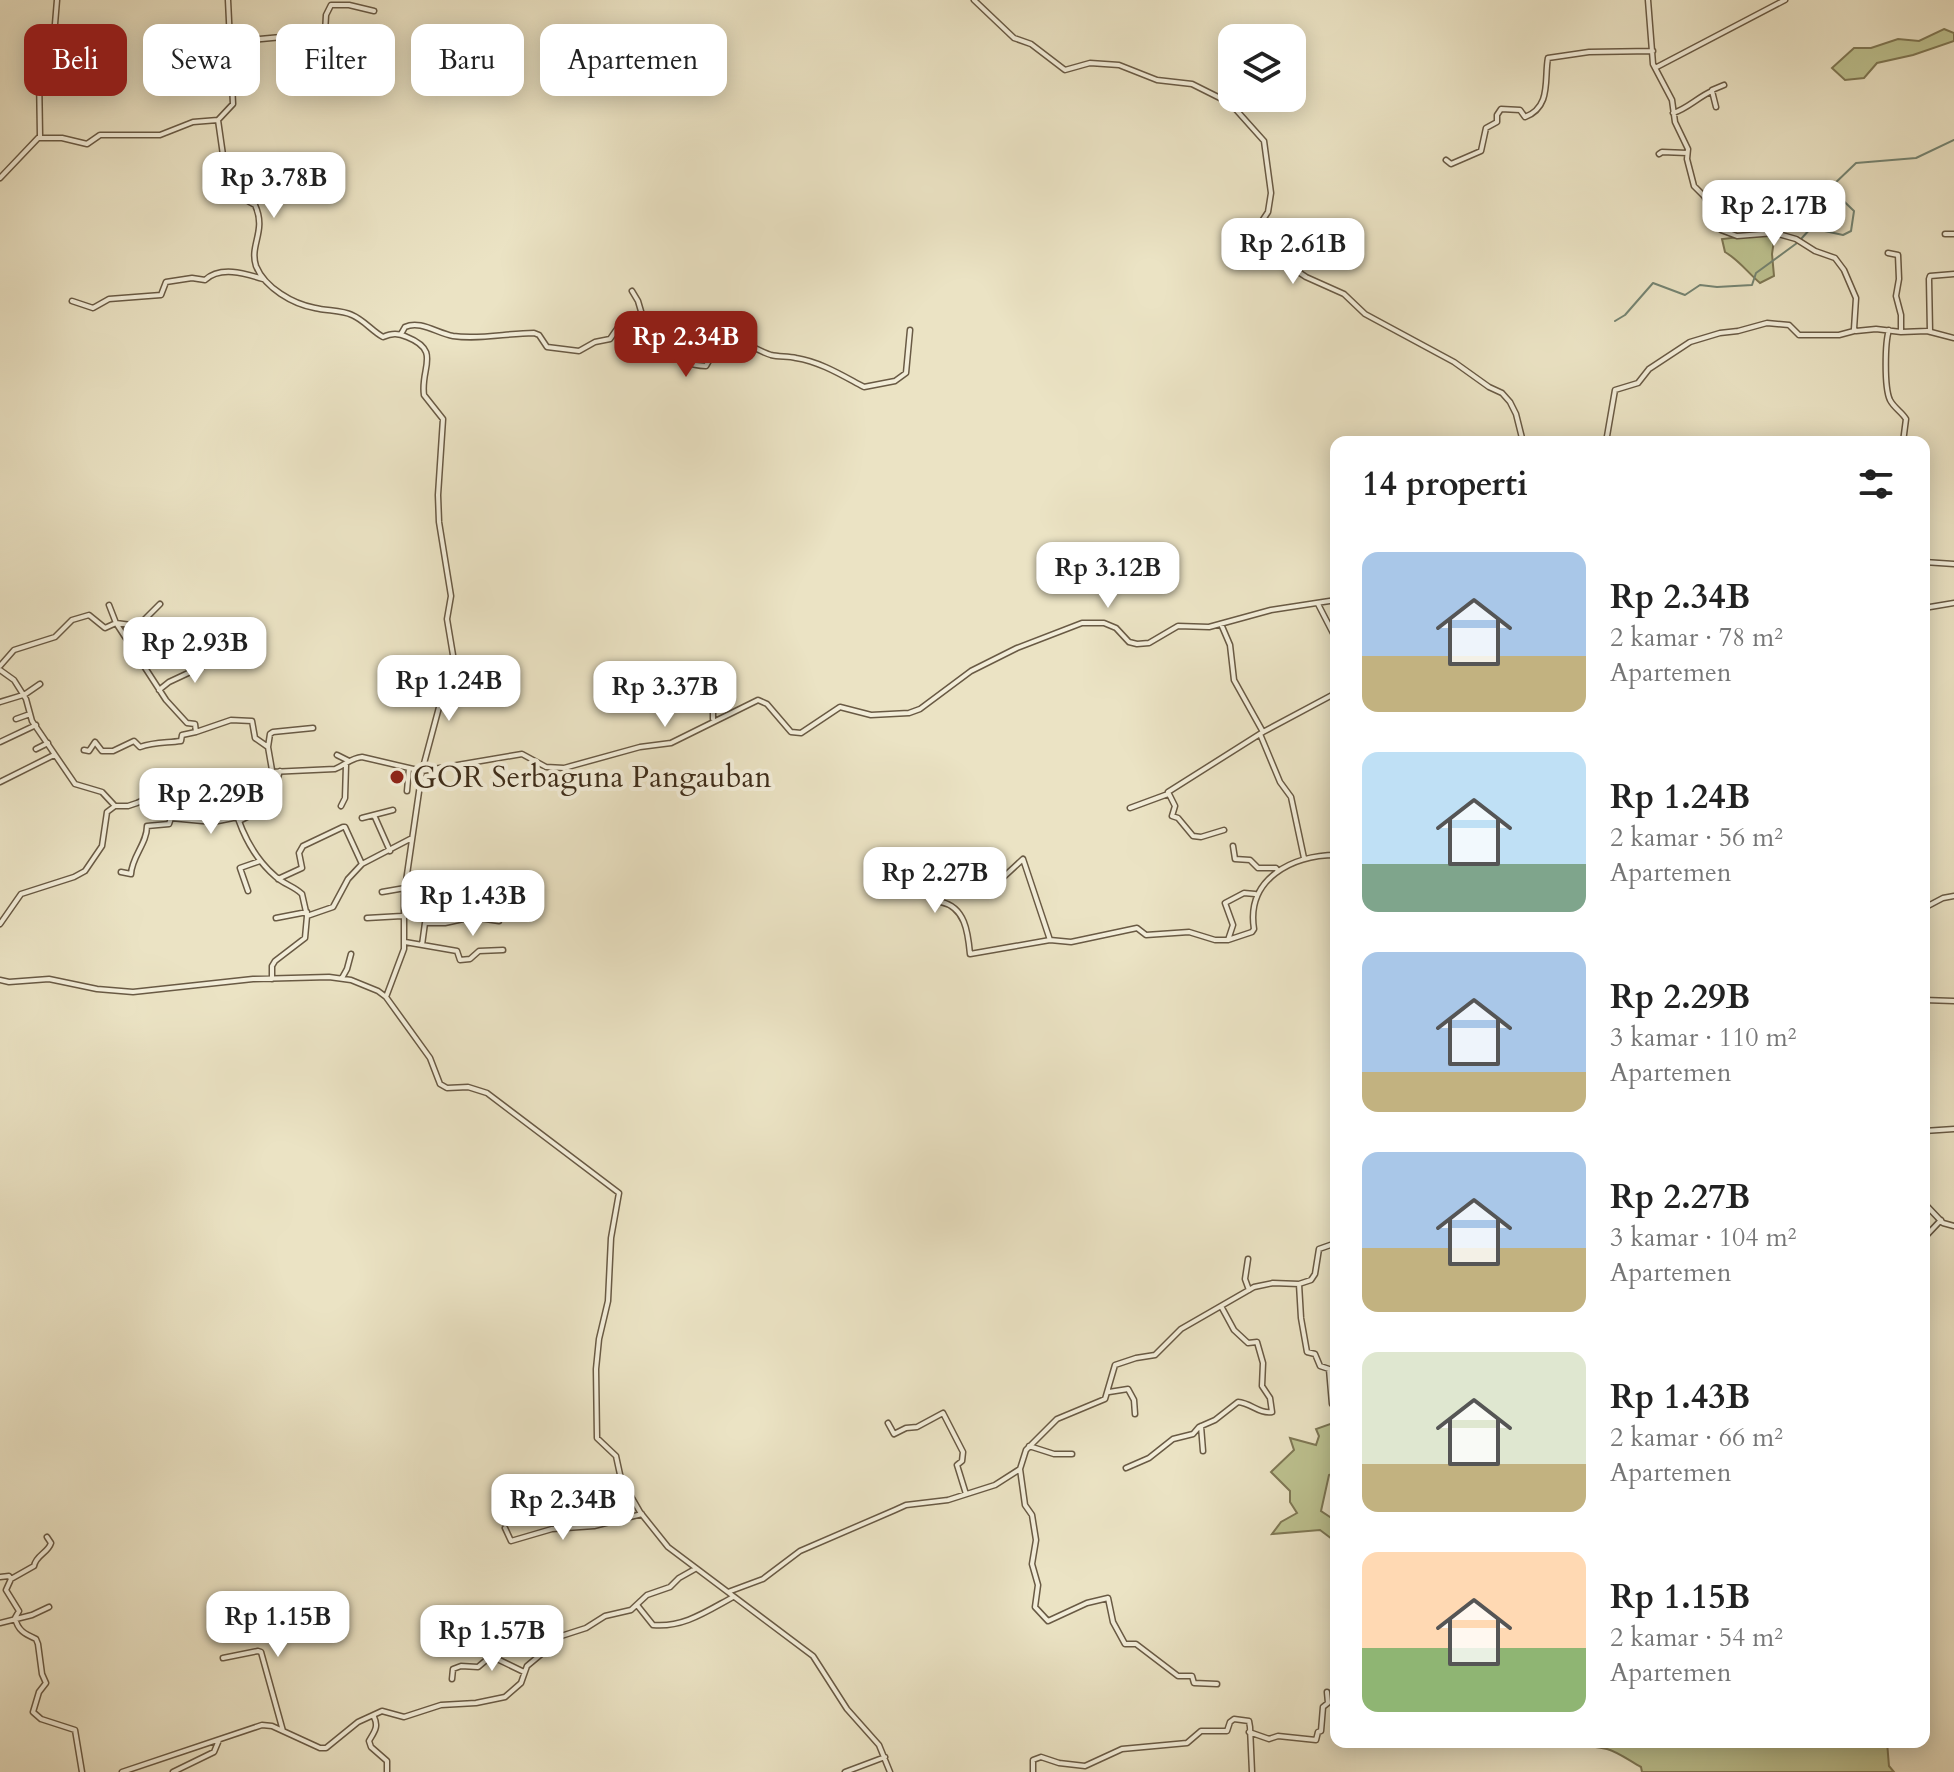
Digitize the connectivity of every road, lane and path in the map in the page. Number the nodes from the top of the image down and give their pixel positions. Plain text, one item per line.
1 (57, 0) edge
2 (228, 0) edge
3 (974, 0) edge
4 (1648, 0) edge
5 (1785, 0) edge
6 (374, 11) dead end
7 (229, 24) edge
8 (326, 24) edge
9 (1653, 51) junction
10 (1655, 68) junction
11 (1724, 85) dead end
12 (1712, 91) junction
13 (232, 96) edge
14 (1716, 107) dead end
15 (1673, 113) junction
16 (218, 120) junction
17 (40, 138) junction
18 (1687, 152) junction
19 (1659, 154) dead end
20 (1446, 160) dead end
21 (0, 178) edge
22 (1945, 234) dead end
23 (1954, 234) edge
24 (1888, 253) dead end
25 (1954, 274) edge
26 (263, 279) junction
27 (632, 291) dead end
28 (72, 301) dead end
29 (643, 318) junction
30 (910, 330) dead end
31 (1889, 330) junction
32 (1854, 331) junction
33 (1901, 332) junction
34 (1930, 332) junction
35 (401, 334) junction
36 (1954, 338) edge
37 (1522, 436) edge
38 (1607, 436) edge
39 (1904, 436) edge
40 (1930, 562) edge
41 (1954, 564) edge
42 (1330, 601) edge
43 (1954, 603) edge
44 (160, 604) dead end
45 (1318, 604) junction
46 (109, 605) dead end
47 (1930, 607) edge
48 (116, 623) junction
49 (1221, 624) junction
50 (1330, 627) edge
51 (41, 642) junction
52 (45, 649) dead end
53 (216, 660) dead end
54 (0, 668) edge
55 (40, 684) dead end
56 (159, 690) junction
57 (713, 694) dead end
58 (24, 695) junction
59 (1330, 696) edge
60 (0, 702) edge
61 (30, 714) junction
62 (16, 719) dead end
63 (713, 721) junction
64 (36, 725) junction
65 (313, 728) dead end
66 (196, 732) junction
67 (1262, 732) junction
68 (0, 742) edge
69 (48, 743) junction
70 (268, 747) junction
71 (36, 749) dead end
72 (84, 750) dead end
73 (54, 755) junction
74 (337, 755) dead end
75 (348, 763) junction
76 (409, 768) junction
77 (272, 771) junction
78 (280, 771) junction
79 (422, 771) junction
80 (226, 774) junction
81 (0, 782) edge
82 (407, 791) dead end
83 (1168, 794) junction
84 (115, 806) junction
85 (341, 806) dead end
86 (1130, 808) dead end
87 (393, 810) dead end
88 (374, 815) junction
89 (362, 818) dead end
90 (238, 819) junction
91 (1224, 830) dead end
92 (412, 838) junction
93 (1233, 846) dead end
94 (390, 851) junction
95 (1330, 856) edge
96 (1304, 858) junction
97 (260, 861) junction
98 (362, 864) junction
99 (1278, 871) junction
100 (121, 872) dead end
101 (278, 879) junction
102 (405, 888) junction
103 (248, 891) dead end
104 (382, 892) dead end
105 (919, 892) dead end
106 (975, 894) dead end
107 (1256, 895) junction
108 (1954, 896) edge
109 (1930, 905) edge
110 (307, 914) junction
111 (402, 916) junction
112 (276, 918) dead end
113 (367, 918) dead end
114 (499, 921) dead end
115 (0, 924) edge
116 (1050, 940) junction
117 (1228, 940) junction
118 (405, 942) junction
119 (422, 945) junction
120 (503, 950) dead end
121 (351, 954) dead end
122 (341, 978) junction
123 (272, 979) junction
124 (0, 980) edge
125 (386, 997) junction
126 (1930, 1000) edge
127 (1954, 1001) edge
128 (1954, 1129) edge
129 (1930, 1131) edge
130 (1930, 1209) edge
131 (1941, 1220) junction
132 (1954, 1226) edge
133 (1930, 1232) edge
134 (1330, 1245) edge
135 (1248, 1259) dead end
136 (1299, 1284) junction
137 (1249, 1290) junction
138 (1221, 1306) junction
139 (1330, 1372) edge
140 (1109, 1392) junction
141 (1135, 1414) dead end
142 (888, 1423) dead end
143 (1201, 1426) junction
144 (1029, 1446) junction
145 (1203, 1451) dead end
146 (1072, 1454) dead end
147 (1126, 1468) dead end
148 (1020, 1469) junction
149 (966, 1494) junction
150 (642, 1514) junction
151 (505, 1528) dead end
152 (47, 1537) dead end
153 (695, 1569) junction
154 (0, 1577) edge
155 (11, 1579) junction
156 (728, 1592) junction
157 (734, 1597) junction
158 (637, 1605) junction
159 (49, 1607) dead end
160 (15, 1618) junction
161 (0, 1623) edge
162 (223, 1658) dead end
163 (524, 1672) junction
164 (452, 1679) dead end
165 (1217, 1684) dead end
166 (1327, 1692) dead end
167 (374, 1716) junction
168 (283, 1731) junction
169 (1249, 1732) junction
170 (219, 1740) junction
171 (885, 1757) junction
172 (82, 1772) edge
173 (122, 1772) edge
174 (173, 1772) edge
175 (387, 1772) edge
176 (845, 1772) edge
177 (890, 1772) edge
178 (1033, 1772) edge
179 (1252, 1772) edge

1 - 17 street
2 - 7 street
3 - 37 street
4 - 9 street
5 - 10 street
6 - 8 street
9 - 10 street
9 - 20 street
10 - 15 street
11 - 12 street
12 - 14 street
12 - 15 street
13 - 16 street
15 - 18 street
16 - 17 street
16 - 26 street
17 - 21 street
18 - 19 street
18 - 32 street
22 - 23 street
24 - 33 street
25 - 34 street
26 - 28 street
26 - 35 street
27 - 29 street
29 - 30 street
29 - 35 street
31 - 32 street
31 - 33 street
31 - 39 street
32 - 38 street
33 - 34 street
34 - 36 street
35 - 79 street
40 - 41 street
42 - 45 street
43 - 47 street
44 - 48 street
45 - 49 street
45 - 50 street
46 - 48 street
48 - 51 street
48 - 56 street
49 - 63 street
49 - 67 street
51 - 52 street
51 - 54 street
53 - 56 street
54 - 58 street
55 - 58 street
56 - 66 street
57 - 63 street
58 - 60 street
58 - 61 street
59 - 67 street
61 - 62 street
61 - 64 street
63 - 79 street
64 - 68 street
64 - 69 street
65 - 70 street
66 - 70 street
66 - 72 street
67 - 83 street
67 - 96 street
69 - 71 street
69 - 73 street
70 - 77 street
73 - 81 street
73 - 84 street
74 - 75 street
75 - 76 street
75 - 78 street
75 - 85 street
76 - 79 street
76 - 82 street
77 - 78 street
77 - 80 street
78 - 90 street
79 - 92 street
80 - 84 street
80 - 90 street
83 - 86 street
83 - 91 street
84 - 115 street
87 - 88 street
88 - 89 street
88 - 94 street
90 - 97 street
90 - 100 street
92 - 94 street
92 - 102 street
93 - 99 street
94 - 98 street
95 - 96 street
96 - 99 street
97 - 101 street
97 - 103 street
98 - 101 street
98 - 110 street
99 - 107 street
101 - 110 street
102 - 104 street
102 - 111 street
105 - 116 street
106 - 116 street
107 - 117 street
107 - 117 street
108 - 109 street
110 - 112 street
110 - 123 street
111 - 113 street
111 - 118 street
114 - 119 street
116 - 117 street
118 - 119 street
118 - 125 street
119 - 120 street
121 - 122 street
122 - 123 street
122 - 125 street
123 - 124 street
125 - 150 street
126 - 127 street
128 - 129 street
130 - 131 street
131 - 132 street
131 - 133 street
134 - 136 street
135 - 137 street
136 - 137 street
136 - 139 street
137 - 138 street
138 - 140 street
138 - 143 street
140 - 141 street
140 - 144 street
142 - 149 street
143 - 145 street
143 - 147 street
144 - 146 street
144 - 148 street
148 - 149 street
148 - 165 street
149 - 156 street
150 - 151 street
150 - 153 street
152 - 155 street
153 - 156 street
153 - 158 street
154 - 155 street
155 - 160 street
156 - 157 street
157 - 158 street
157 - 171 street
158 - 163 street
159 - 160 street
160 - 161 street
160 - 172 street
162 - 168 street
163 - 164 street
163 - 167 street
166 - 169 street
167 - 168 street
167 - 175 street
168 - 170 street
169 - 178 street
169 - 179 street
170 - 173 street
170 - 174 street
171 - 176 street
171 - 177 street

